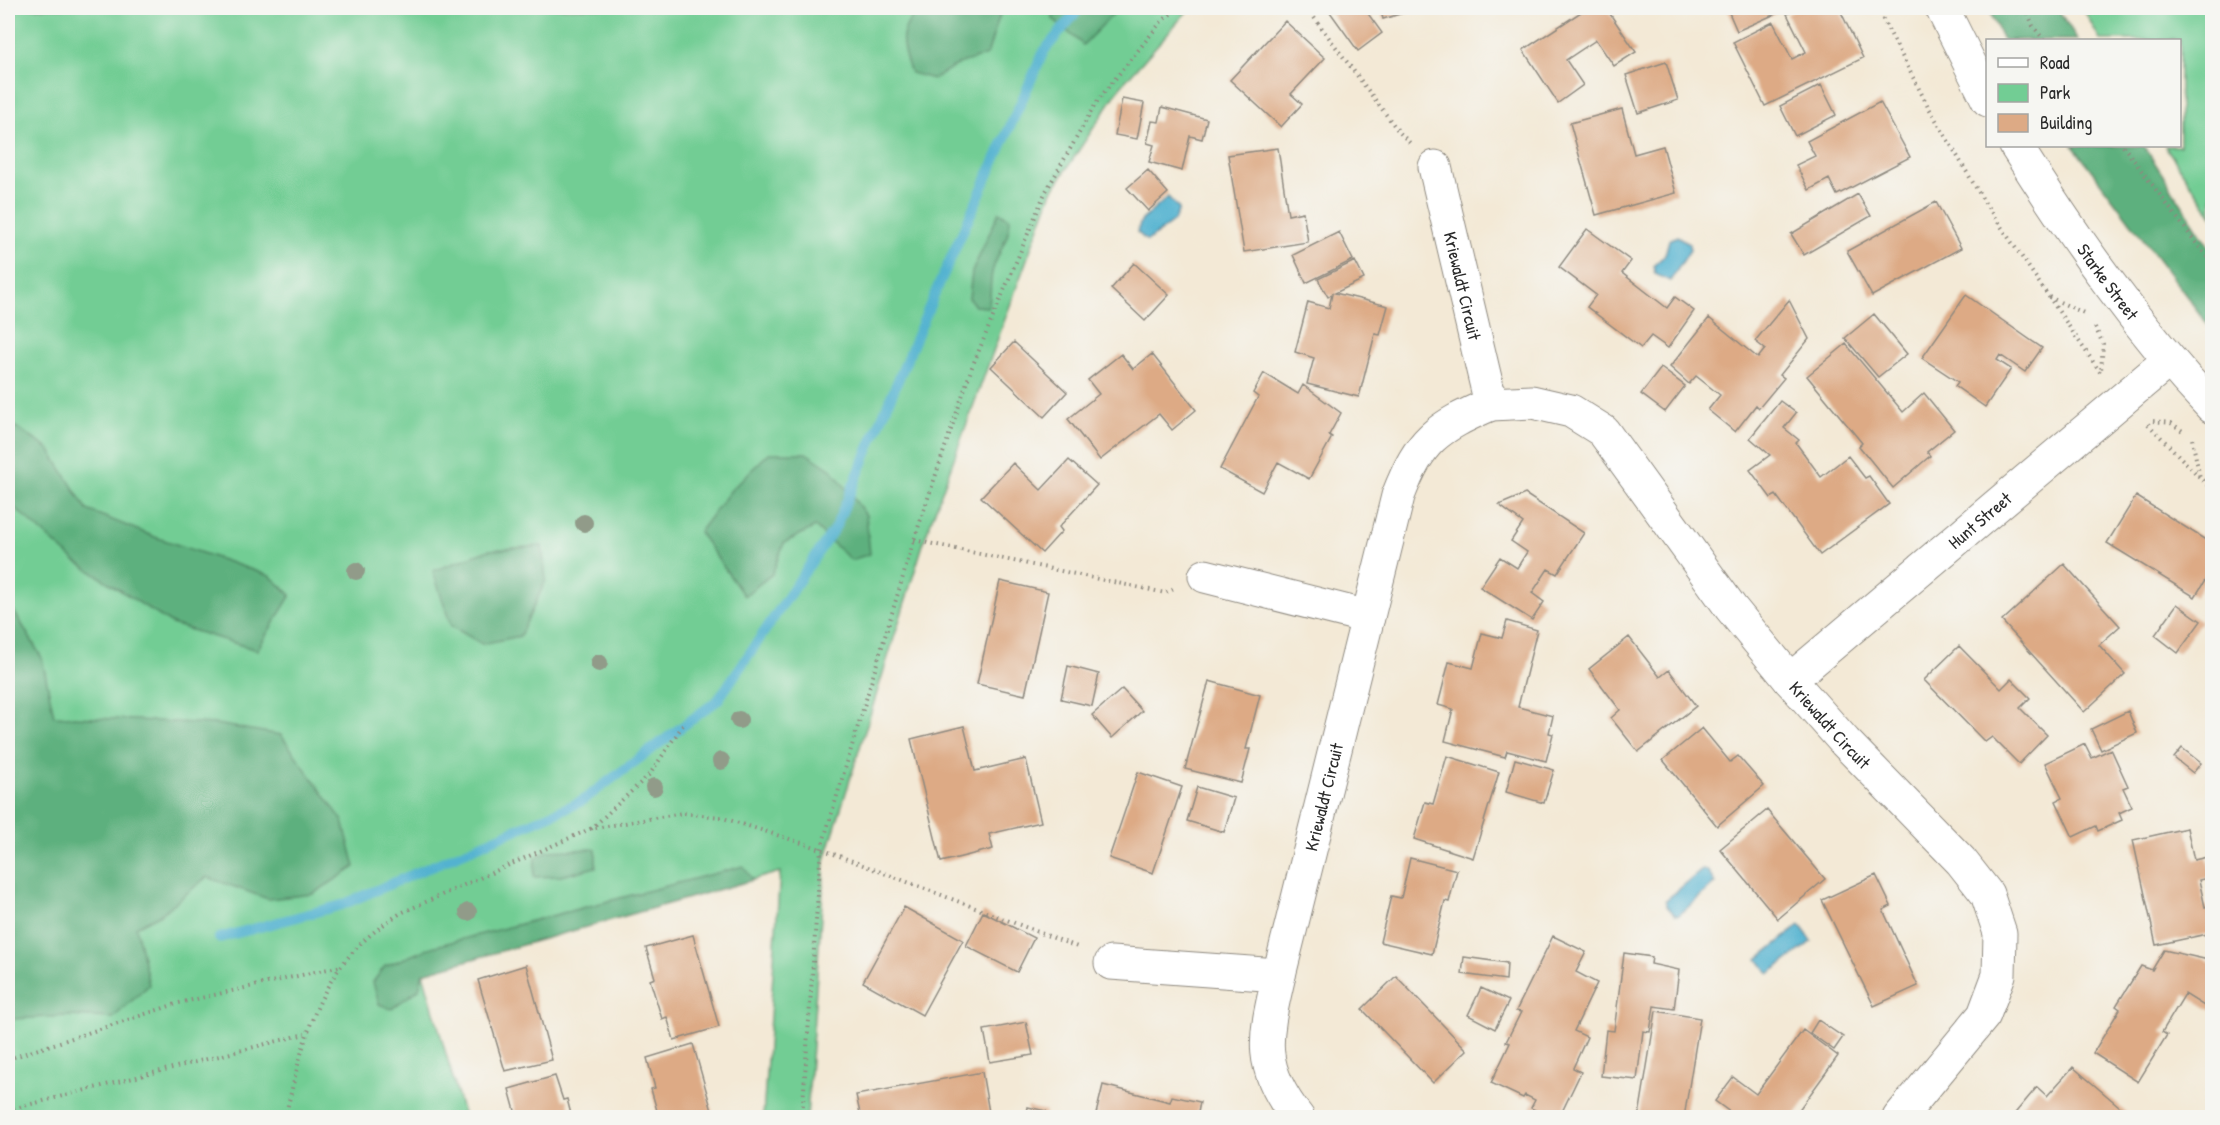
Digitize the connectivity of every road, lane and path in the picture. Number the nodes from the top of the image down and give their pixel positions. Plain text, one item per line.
1 (1178, 8) edge
2 (1307, 8) edge
3 (1877, 8) edge
4 (1942, 8) edge
5 (2026, 8) edge
6 (2043, 39) edge
7 (1986, 96) edge
8 (2017, 147) edge
9 (2124, 147) edge
10 (1435, 167) joint
11 (2212, 264) edge
12 (2048, 296) junction
13 (2090, 316) dead end
14 (2094, 326) dead end
15 (2168, 361) junction
16 (1491, 404) junction
17 (2212, 407) edge
18 (2200, 478) junction
19 (2212, 490) edge
20 (914, 540) junction
21 (1205, 576) joint
22 (1368, 617) junction
23 (1790, 680) junction
24 (683, 725) dead end
25 (590, 829) junction
26 (821, 849) junction
27 (1111, 963) joint
28 (341, 966) junction
29 (1279, 975) junction
30 (305, 1034) junction
31 (8, 1059) edge
32 (8, 1110) edge
33 (285, 1118) edge
34 (802, 1118) edge
35 (1298, 1118) edge
36 (1899, 1118) edge

1 - 20 path
2 - 10 path
3 - 12 path
4 - 7 street
5 - 6 path
8 - 15 street, Starke Street
9 - 11 path
10 - 16 street, Kriewaldt Circuit
12 - 13 path
12 - 14 path
15 - 17 street, Starke Street
15 - 23 street, Hunt Street
16 - 22 street, Kriewaldt Circuit
16 - 23 street, Kriewaldt Circuit
18 - 18 path
18 - 19 path
20 - 21 path
20 - 26 path
21 - 22 street
22 - 29 street, Kriewaldt Circuit
23 - 36 street, Kriewaldt Circuit
24 - 25 path
25 - 26 path
25 - 28 path
26 - 27 path
26 - 34 path
27 - 29 street
28 - 30 path
28 - 31 path
29 - 35 street, Kriewaldt Circuit
30 - 32 path
30 - 33 path

